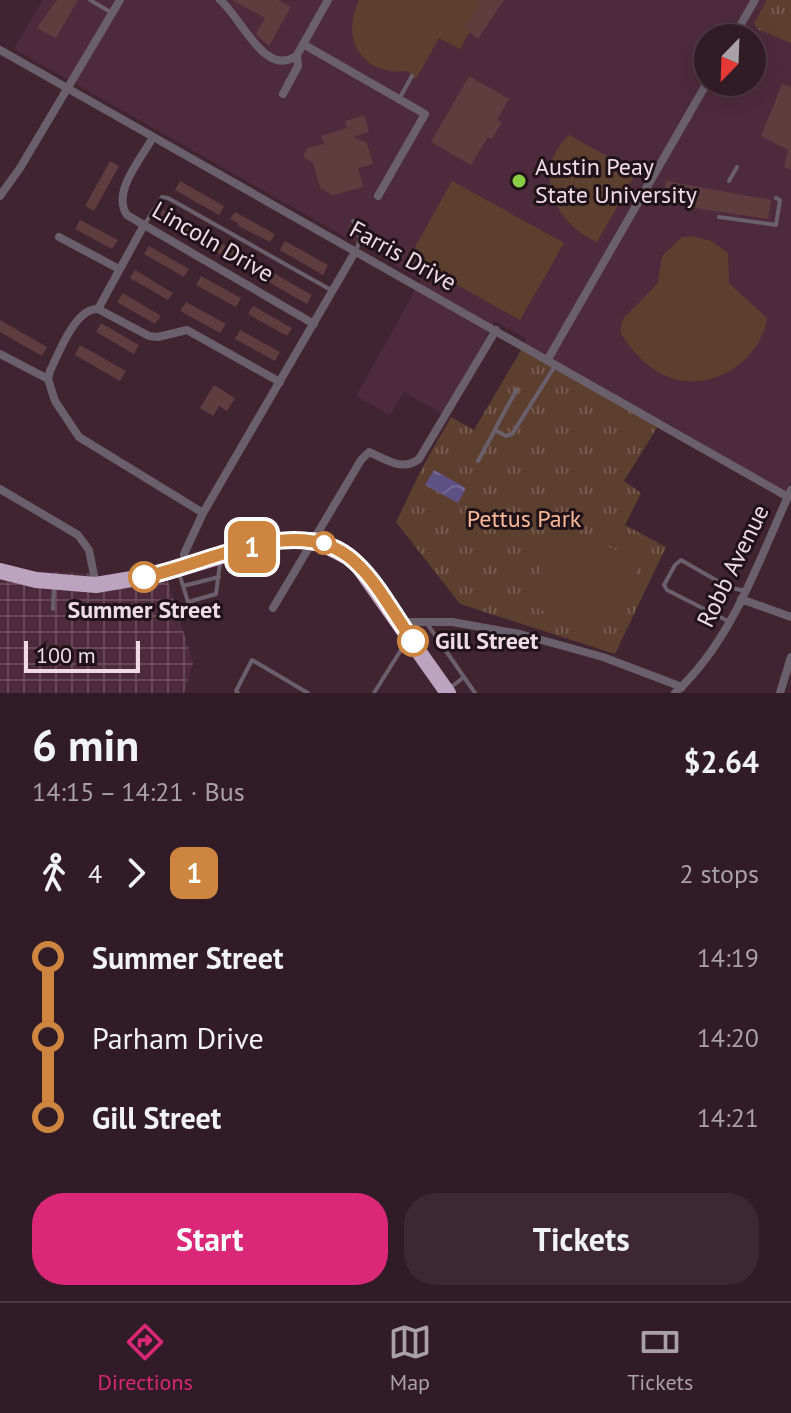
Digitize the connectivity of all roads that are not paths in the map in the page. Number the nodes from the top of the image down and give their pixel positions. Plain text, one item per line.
1 (90, 0) edge
2 (120, 0) edge
3 (220, 0) edge
4 (328, 0) edge
5 (755, 0) edge
6 (112, 14) junction
7 (741, 24) edge
8 (303, 44) junction
9 (1, 54) edge
10 (297, 55) junction
11 (412, 76) dead end
12 (68, 87) junction
13 (283, 94) dead end
14 (700, 96) edge
15 (399, 99) junction
16 (153, 137) junction
17 (737, 167) dead end
18 (729, 181) dead end
19 (0, 196) edge
20 (378, 196) dead end
21 (776, 198) dead end
22 (719, 217) dead end
23 (353, 221) dead end
24 (144, 225) junction
25 (59, 237) dead end
26 (355, 252) junction
27 (119, 269) junction
28 (333, 291) junction
29 (98, 309) junction
30 (314, 324) junction
31 (496, 330) junction
32 (0, 354) edge
33 (552, 362) junction
34 (48, 379) junction
35 (280, 382) junction
36 (517, 389) dead end
37 (495, 430) junction
38 (478, 461) dead end
39 (0, 489) edge
40 (789, 493) edge
41 (203, 513) junction
42 (314, 540) junction
43 (221, 556) junction
44 (0, 571) edge
45 (182, 575) junction
46 (219, 577) junction
47 (54, 583) junction
48 (96, 585) junction
49 (728, 587) junction
50 (743, 595) junction
51 (273, 608) dead end
52 (53, 609) dead end
53 (718, 616) junction
54 (791, 617) edge
55 (400, 622) junction
56 (730, 622) junction
57 (427, 623) junction
58 (410, 637) junction
59 (791, 657) edge
60 (464, 677) junction
61 (679, 690) edge
62 (448, 692) edge
63 (238, 693) edge
64 (308, 693) edge
65 (374, 693) edge
66 (475, 693) edge
67 (780, 693) edge

1 - 6 lane
2 - 6 street
3 - 10 street
4 - 8 street
5 - 7 street
6 - 12 street
8 - 10 street
8 - 15 street
9 - 12 street, Farris Drive
10 - 13 street
11 - 15 lane
12 - 16 street, Farris Drive
12 - 19 street
14 - 33 street
15 - 20 street
16 - 24 street, Lincoln Drive
16 - 26 street, Farris Drive
17 - 18 lane
21 - 22 lane
23 - 26 lane
24 - 27 street
24 - 28 lane
24 - 30 street, Lincoln Drive
25 - 27 street
26 - 28 street
26 - 31 street, Farris Drive
27 - 29 street
28 - 30 street
29 - 34 street
29 - 35 street
30 - 35 street
31 - 33 street, Farris Drive
31 - 42 street
32 - 34 street
33 - 37 lane
33 - 40 street, Farris Drive
34 - 41 street
35 - 41 street
36 - 37 lane
37 - 38 lane
39 - 48 street
40 - 50 street, Robb Avenue
41 - 45 street
42 - 43 highway
42 - 51 street
42 - 55 highway
43 - 45 highway
43 - 46 lane
44 - 47 highway
45 - 46 lane
45 - 46 lane
45 - 48 highway
47 - 48 highway
47 - 52 lane
49 - 50 lane
49 - 53 lane
49 - 53 lane
50 - 54 street
50 - 56 street, Robb Avenue
53 - 56 lane
55 - 57 street
55 - 58 highway
56 - 61 street, Robb Avenue
57 - 60 lane
57 - 61 street
58 - 62 highway
58 - 65 lane
59 - 67 street
60 - 62 lane
60 - 66 lane
63 - 64 lane

